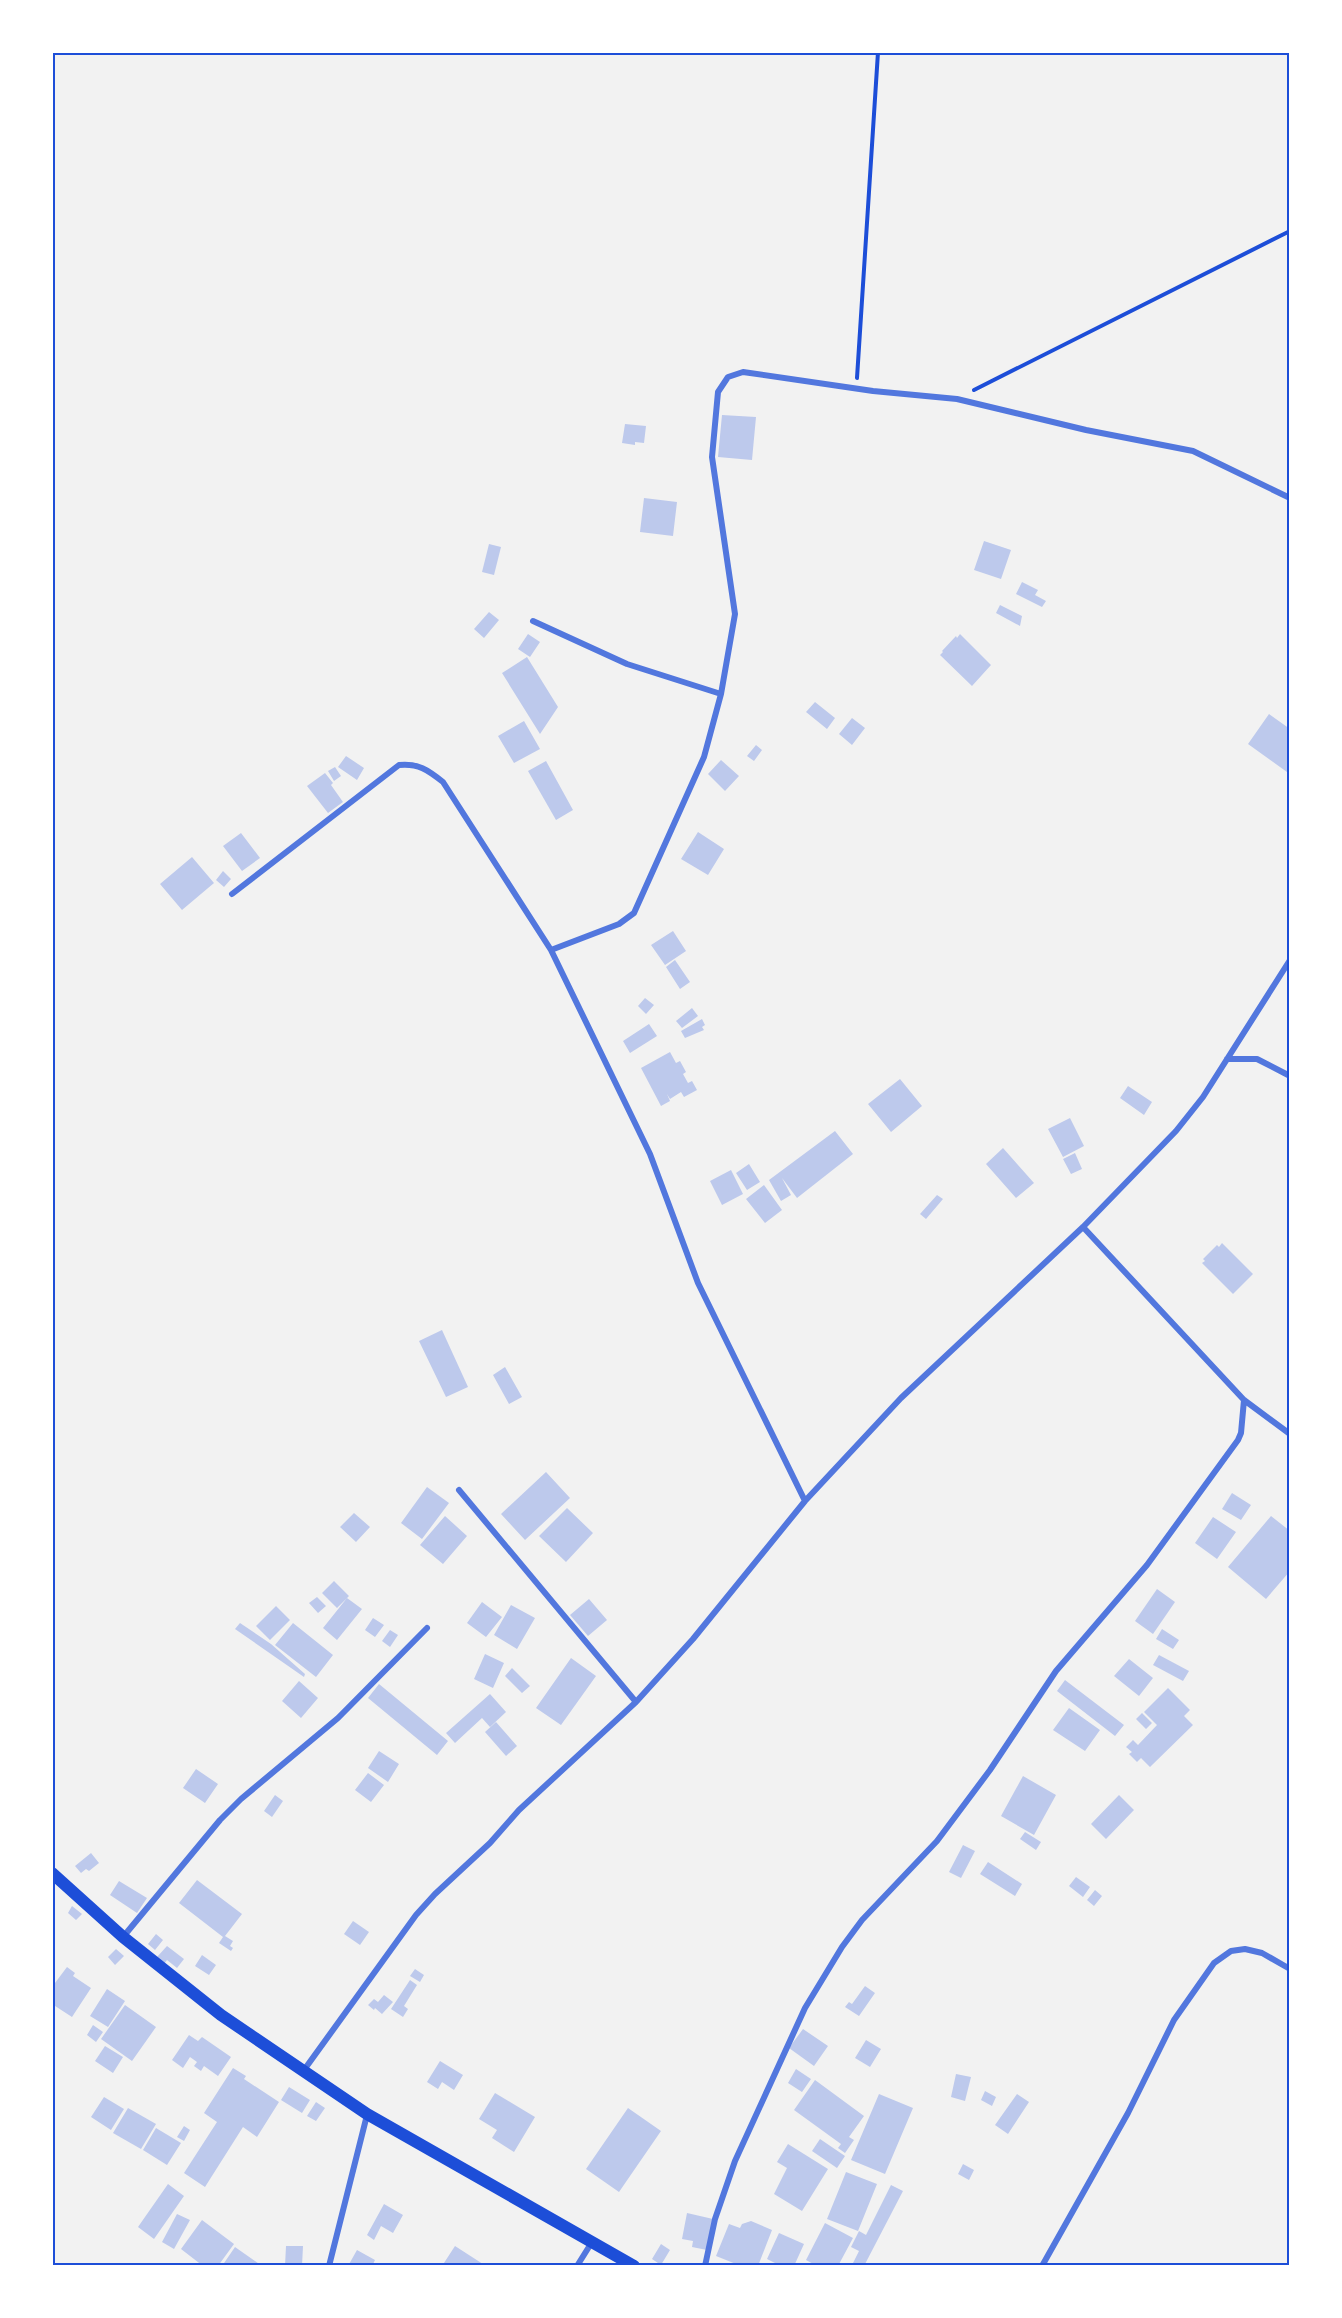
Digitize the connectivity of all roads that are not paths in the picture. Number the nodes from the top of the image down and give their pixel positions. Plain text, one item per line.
1 (1290, 498) edge
2 (533, 621) dead end
3 (721, 694) junction
4 (232, 894) dead end
5 (551, 950) junction
6 (1290, 960) edge
7 (1227, 1059) junction
8 (1290, 1076) edge
9 (1083, 1227) junction
10 (1244, 1400) junction
11 (1290, 1434) edge
12 (459, 1490) dead end
13 (805, 1501) junction
14 (427, 1628) dead end
15 (636, 1702) junction
16 (52, 1873) edge
17 (123, 1937) junction
18 (1290, 1970) edge
19 (304, 2070) junction
20 (368, 2114) junction
21 (593, 2241) junction
22 (330, 2265) edge
23 (577, 2265) edge
24 (634, 2265) edge
25 (705, 2265) edge
26 (1042, 2265) edge

1 - 3 street
2 - 3 street
3 - 5 street
4 - 5 street
5 - 13 street
6 - 7 street
7 - 8 street
7 - 9 street
9 - 10 street
9 - 13 street
10 - 11 street
10 - 25 street
12 - 15 street
13 - 15 street
14 - 17 street
15 - 19 street
16 - 17 main road
17 - 19 main road
18 - 26 street
19 - 20 main road
20 - 21 main road
20 - 22 street
21 - 23 street
21 - 24 main road

